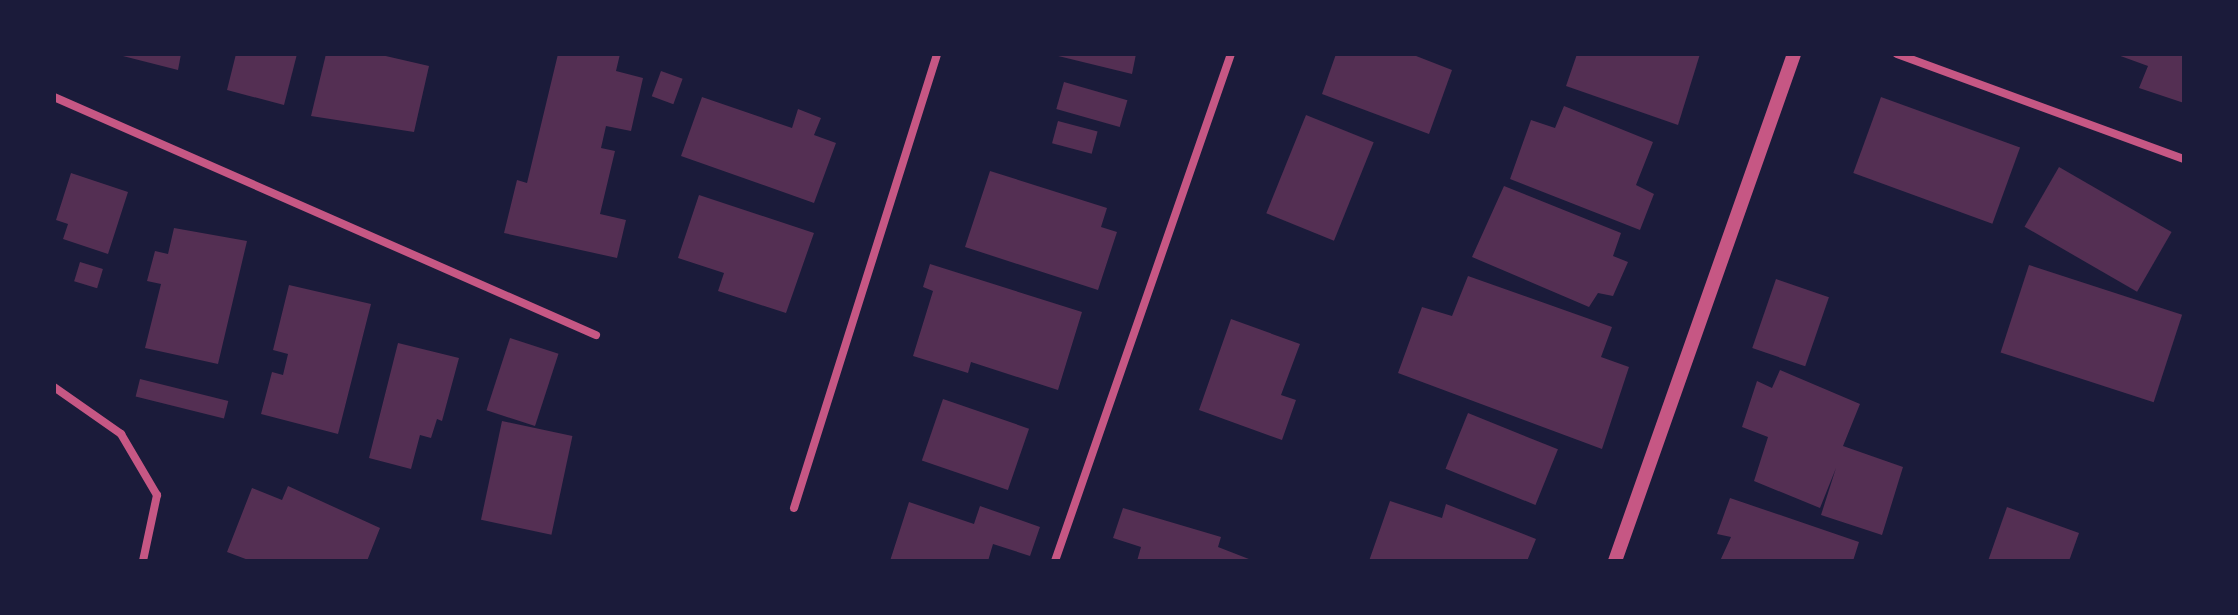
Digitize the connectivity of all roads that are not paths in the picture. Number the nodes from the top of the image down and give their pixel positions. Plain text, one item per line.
1 (937, 54) edge
2 (1231, 54) edge
3 (1794, 54) edge
4 (1897, 54) edge
5 (54, 97) edge
6 (2184, 159) edge
7 (596, 335) dead end
8 (54, 387) edge
9 (794, 508) dead end
10 (143, 561) edge
11 (1055, 561) edge
12 (1615, 561) edge

1 - 9 street
2 - 11 street
3 - 12 street
4 - 6 street
5 - 7 street
8 - 10 street

